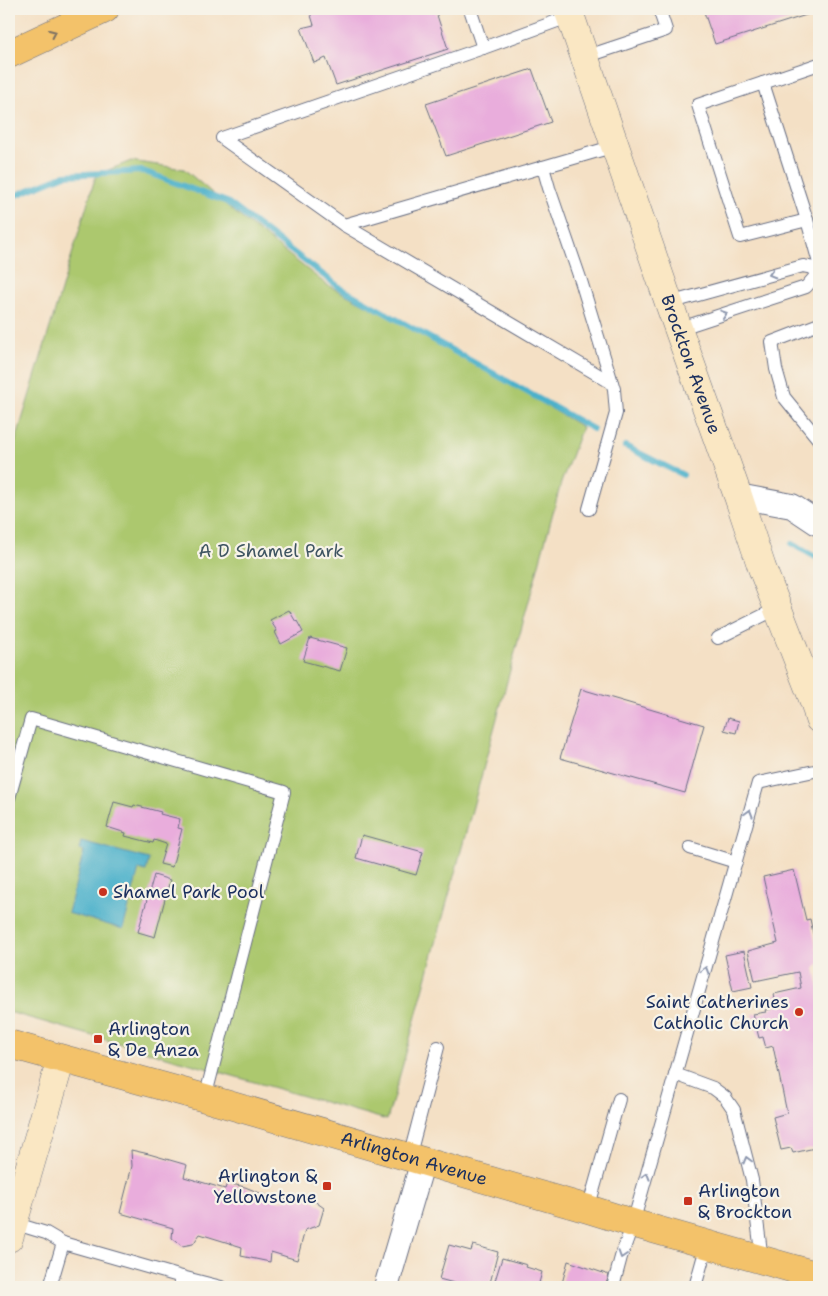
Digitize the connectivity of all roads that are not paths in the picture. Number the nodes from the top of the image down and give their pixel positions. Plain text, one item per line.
1 (105, 9) edge
2 (470, 9) edge
3 (659, 9) edge
4 (570, 12) edge
5 (484, 48) junction
6 (9, 54) edge
7 (585, 57) junction
8 (819, 64) edge
9 (763, 83) junction
10 (615, 146) junction
11 (543, 167) junction
12 (807, 220) junction
13 (344, 226) junction
14 (819, 264) edge
15 (819, 270) edge
16 (669, 303) junction
17 (819, 324) edge
18 (678, 329) junction
19 (612, 383) junction
20 (819, 440) edge
21 (738, 496) junction
22 (589, 509) dead end
23 (819, 524) edge
24 (778, 608) junction
25 (718, 638) dead end
26 (819, 720) edge
27 (819, 770) edge
28 (9, 798) edge
29 (690, 848) dead end
30 (736, 862) junction
31 (9, 1044) edge
32 (438, 1047) dead end
33 (61, 1058) junction
34 (675, 1074) junction
35 (205, 1098) junction
36 (619, 1099) dead end
37 (416, 1159) junction
38 (588, 1209) junction
39 (633, 1223) junction
40 (11, 1231) edge
41 (63, 1243) junction
42 (706, 1244) junction
43 (762, 1260) junction
44 (819, 1276) edge
45 (181, 1282) edge
46 (50, 1287) edge
47 (220, 1287) edge
48 (386, 1287) edge
49 (613, 1287) edge
50 (695, 1287) edge

6 -> 1 main road
2 - 5 lane
3 - 7 lane
4 - 5 lane
4 - 7 main road, Brockton Avenue
5 - 13 lane
7 - 10 main road, Brockton Avenue
8 - 9 lane
9 - 12 lane
9 - 12 lane
10 - 11 lane
10 - 16 main road, Brockton Avenue
11 - 13 lane
11 - 19 lane
12 - 14 lane
13 - 19 lane
15 -> 16 lane
18 -> 15 lane
16 - 18 main road, Brockton Avenue
17 - 20 lane
18 - 21 main road, Brockton Avenue
19 - 22 lane
21 - 23 street
21 - 24 main road, Brockton Avenue
24 - 25 lane
24 - 26 main road, Brockton Avenue
30 -> 27 lane
28 - 35 lane
29 - 30 lane
34 -> 30 lane
31 - 33 main road, Arlington Avenue
32 - 37 lane
33 - 35 main road, Arlington Avenue
33 - 40 main road
39 -> 34 lane
43 -> 34 lane
35 - 37 main road, Arlington Avenue
36 - 38 lane
37 - 38 main road, Arlington Avenue
37 - 48 street
38 - 39 main road, Arlington Avenue
39 - 42 main road, Arlington Avenue
39 -> 49 lane
40 - 41 lane
41 - 45 lane
41 - 46 lane
42 - 43 main road, Arlington Avenue
42 - 50 lane
43 - 44 main road, Arlington Avenue
45 - 47 lane

